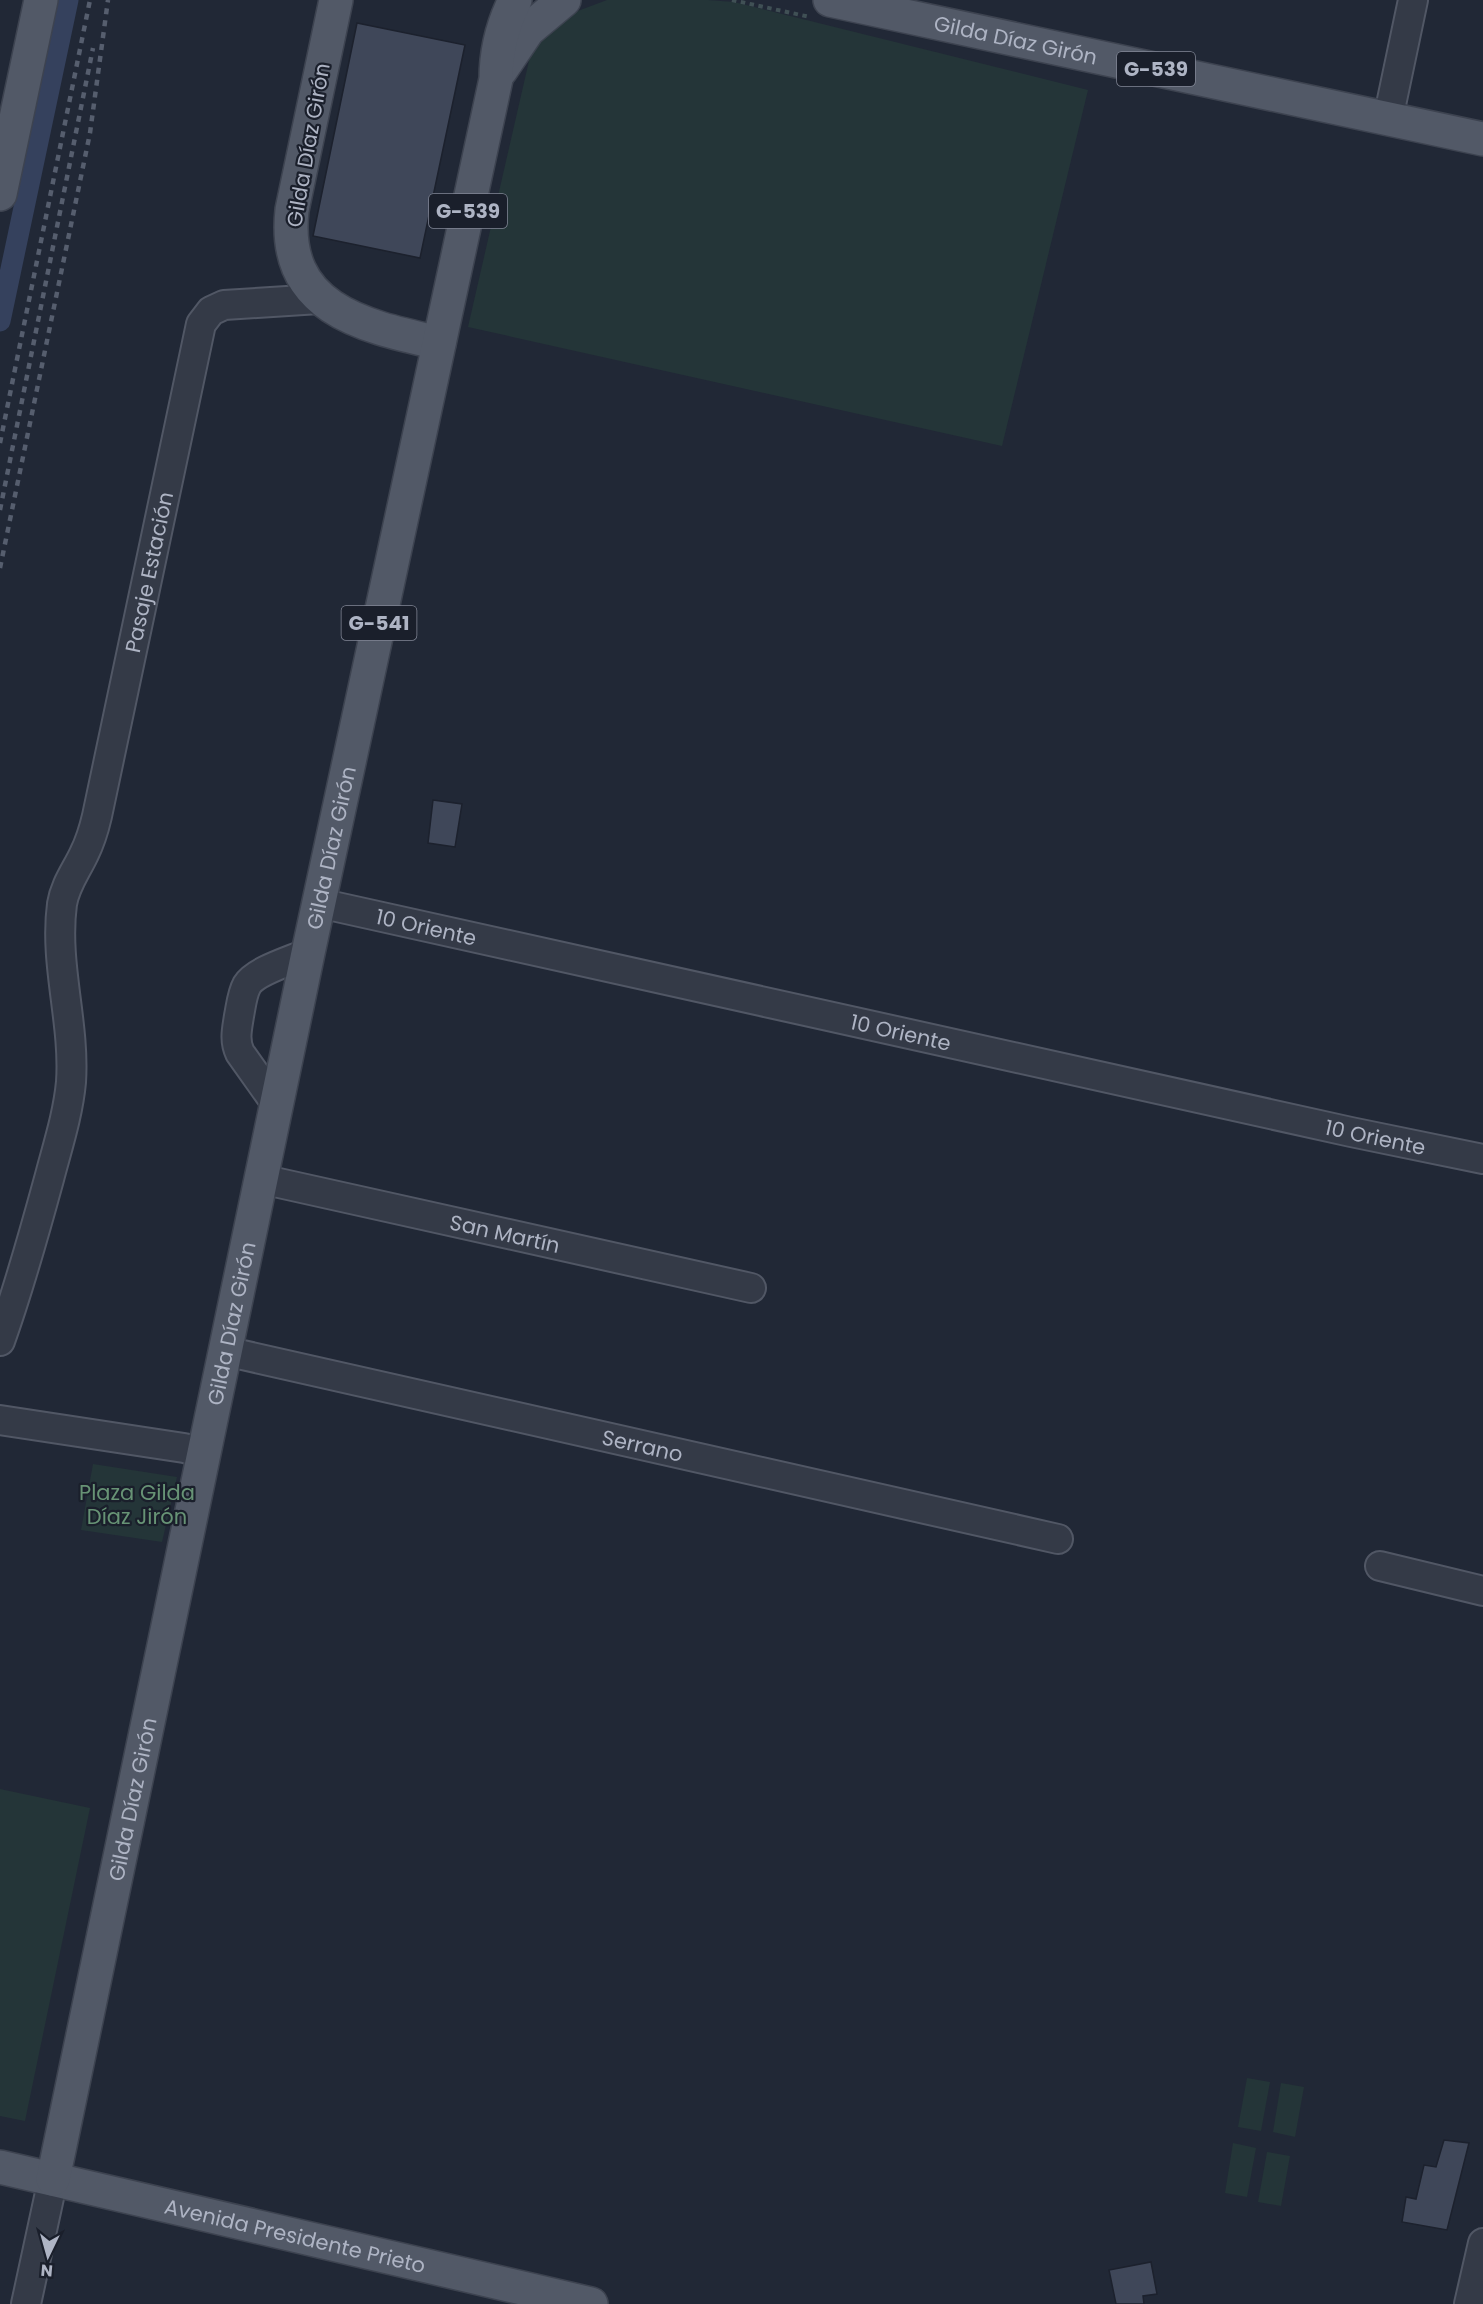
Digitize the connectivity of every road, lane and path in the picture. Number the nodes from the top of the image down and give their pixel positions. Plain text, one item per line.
1 (41, 0) edge
2 (336, 0) edge
3 (515, 0) edge
4 (564, 0) edge
5 (830, 0) edge
6 (1413, 0) edge
7 (496, 79) junction
8 (1388, 119) junction
9 (1483, 139) edge
10 (0, 194) edge
11 (319, 298) junction
12 (439, 343) junction
13 (319, 903) junction
14 (308, 953) junction
15 (277, 1105) junction
16 (1483, 1159) edge
17 (261, 1179) junction
18 (751, 1288) dead end
19 (0, 1341) edge
20 (225, 1351) junction
21 (0, 1420) edge
22 (204, 1453) junction
23 (1058, 1539) dead end
24 (1380, 1566) dead end
25 (1483, 1591) edge
26 (0, 2167) edge
27 (52, 2179) junction
28 (1483, 2243) edge
29 (26, 2304) edge
30 (591, 2304) edge
31 (1469, 2304) edge

1 - 10 main road
2 - 11 main road, Gilda Díaz Girón
3 - 7 main road, Gilda Díaz Girón / G-539
4 - 7 main road, Gilda Díaz Girón / G-539
5 - 8 main road, Gilda Díaz Girón / G-539
6 - 8 street
7 - 12 main road, Gilda Díaz Girón / G-539
8 - 9 main road, Gilda Díaz Girón / G-539
11 - 12 main road, Gilda Díaz Girón
11 - 19 street, Pasaje Estación
12 - 13 main road, Gilda Díaz Girón / G-541
13 - 14 main road, Gilda Díaz Girón
13 - 16 street, 10 Oriente
14 - 15 main road, Gilda Díaz Girón
14 - 15 street
15 - 17 main road, Gilda Díaz Girón
17 - 18 street, San Martín
17 - 20 main road, Gilda Díaz Girón
20 - 22 main road, Gilda Díaz Girón
20 - 23 street, Serrano
21 - 22 street
22 - 27 main road, Gilda Díaz Girón
24 - 25 street
26 - 27 main road, Avenida Presidente Prieto
27 - 29 street, Gilda Díaz Girón
27 - 30 main road, Avenida Presidente Prieto
28 - 31 street

